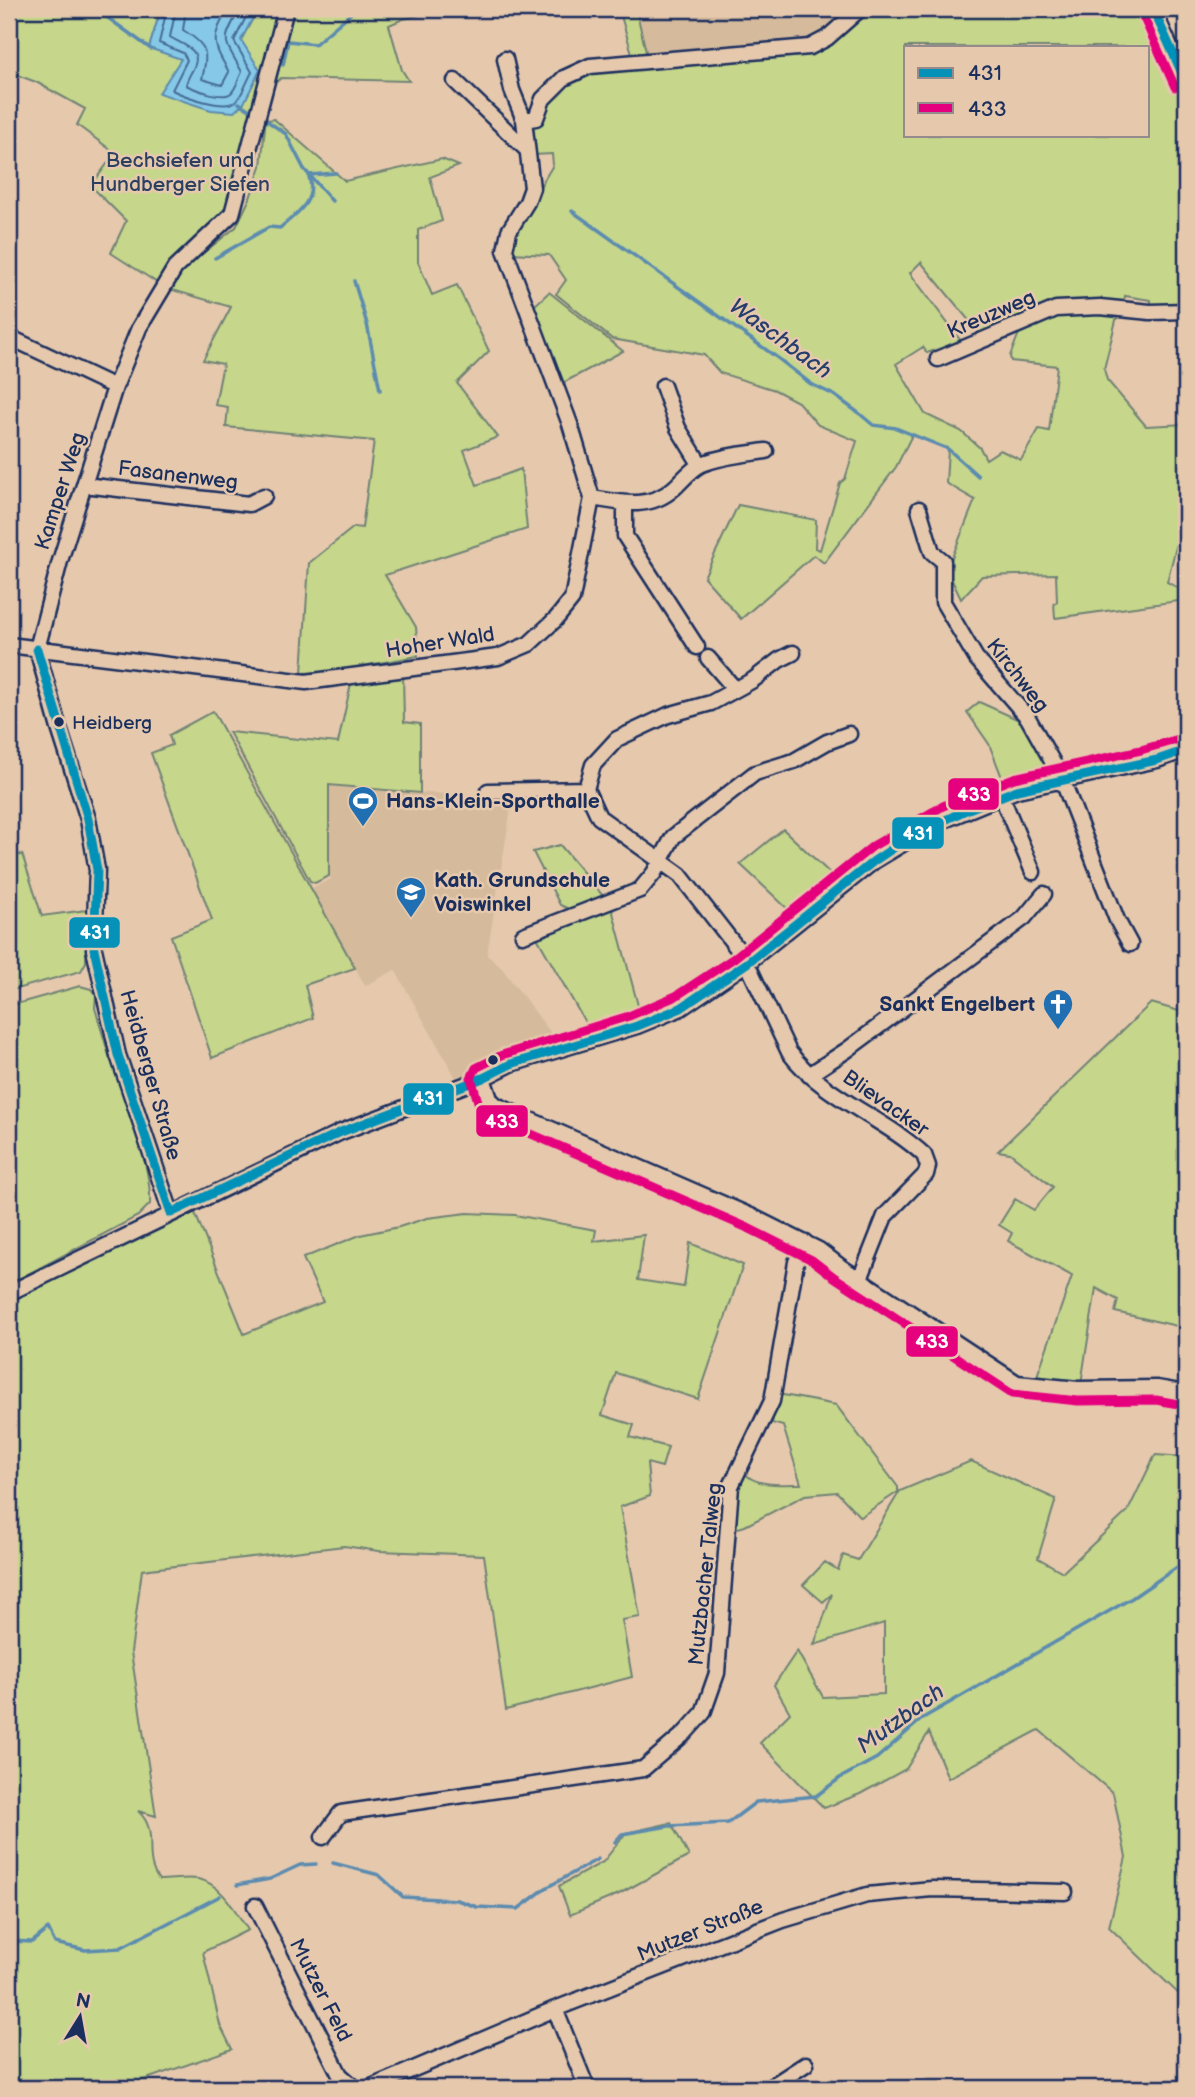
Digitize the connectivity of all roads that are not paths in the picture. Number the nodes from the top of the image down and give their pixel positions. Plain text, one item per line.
1 (286, 9) edge
2 (860, 9) edge
3 (1153, 9) edge
4 (505, 60) dead end
5 (455, 81) dead end
6 (1186, 82) edge
7 (524, 120) junction
8 (527, 150) junction
9 (1186, 311) edge
10 (9, 337) edge
11 (938, 359) dead end
12 (663, 386) dead end
13 (114, 387) junction
14 (766, 451) dead end
15 (700, 464) junction
16 (85, 485) junction
17 (264, 496) dead end
18 (592, 498) junction
19 (625, 503) junction
20 (919, 509) dead end
21 (9, 645) edge
22 (37, 649) junction
23 (793, 653) dead end
24 (735, 689) junction
25 (849, 734) dead end
26 (1186, 750) edge
27 (1062, 779) junction
28 (586, 789) junction
29 (488, 791) dead end
30 (1001, 795) junction
31 (661, 859) junction
32 (1033, 872) dead end
33 (1044, 894) dead end
34 (523, 935) dead end
35 (1130, 944) dead end
36 (747, 963) junction
37 (809, 1074) junction
38 (483, 1077) junction
39 (171, 1213) junction
40 (806, 1244) junction
41 (860, 1279) junction
42 (9, 1293) edge
43 (1186, 1393) edge
44 (323, 1837) dead end
45 (1065, 1892) dead end
46 (255, 1906) dead end
47 (555, 2009) junction
48 (806, 2064) dead end
49 (355, 2088) edge
50 (369, 2088) edge
51 (587, 2088) edge
52 (768, 2088) edge

1 - 13 street, Kamper Weg
2 - 7 street
3 - 6 street
4 - 7 street
5 - 8 street
7 - 8 street
8 - 18 street, Hoher Wald
9 - 11 street, Kreuzweg
10 - 13 street
12 - 15 street
13 - 16 street, Kamper Weg
14 - 15 street
15 - 19 street
16 - 17 street, Fasanenweg
16 - 22 street, Kamper Weg
18 - 19 street
18 - 22 street, Hoher Wald
19 - 24 street
20 - 27 street, Kirchweg
21 - 22 street
22 - 39 street, Heidberger Straße
23 - 24 street
24 - 28 street
25 - 31 street
26 - 27 street
27 - 30 street
27 - 35 street, Kirchweg
28 - 29 street
28 - 31 street, Blievacker
30 - 32 street
30 - 36 street
31 - 34 street
31 - 36 street, Blievacker
33 - 37 street
36 - 37 street, Blievacker
36 - 38 street
37 - 41 street, Blievacker
38 - 39 street
38 - 40 street
39 - 42 street
40 - 41 street
40 - 44 street, Mutzbacher Talweg
41 - 43 street
45 - 47 street, Mutzer Straße
46 - 49 street, Mutzer Feld
47 - 50 street, Mutzer Straße
47 - 51 street
48 - 52 street

